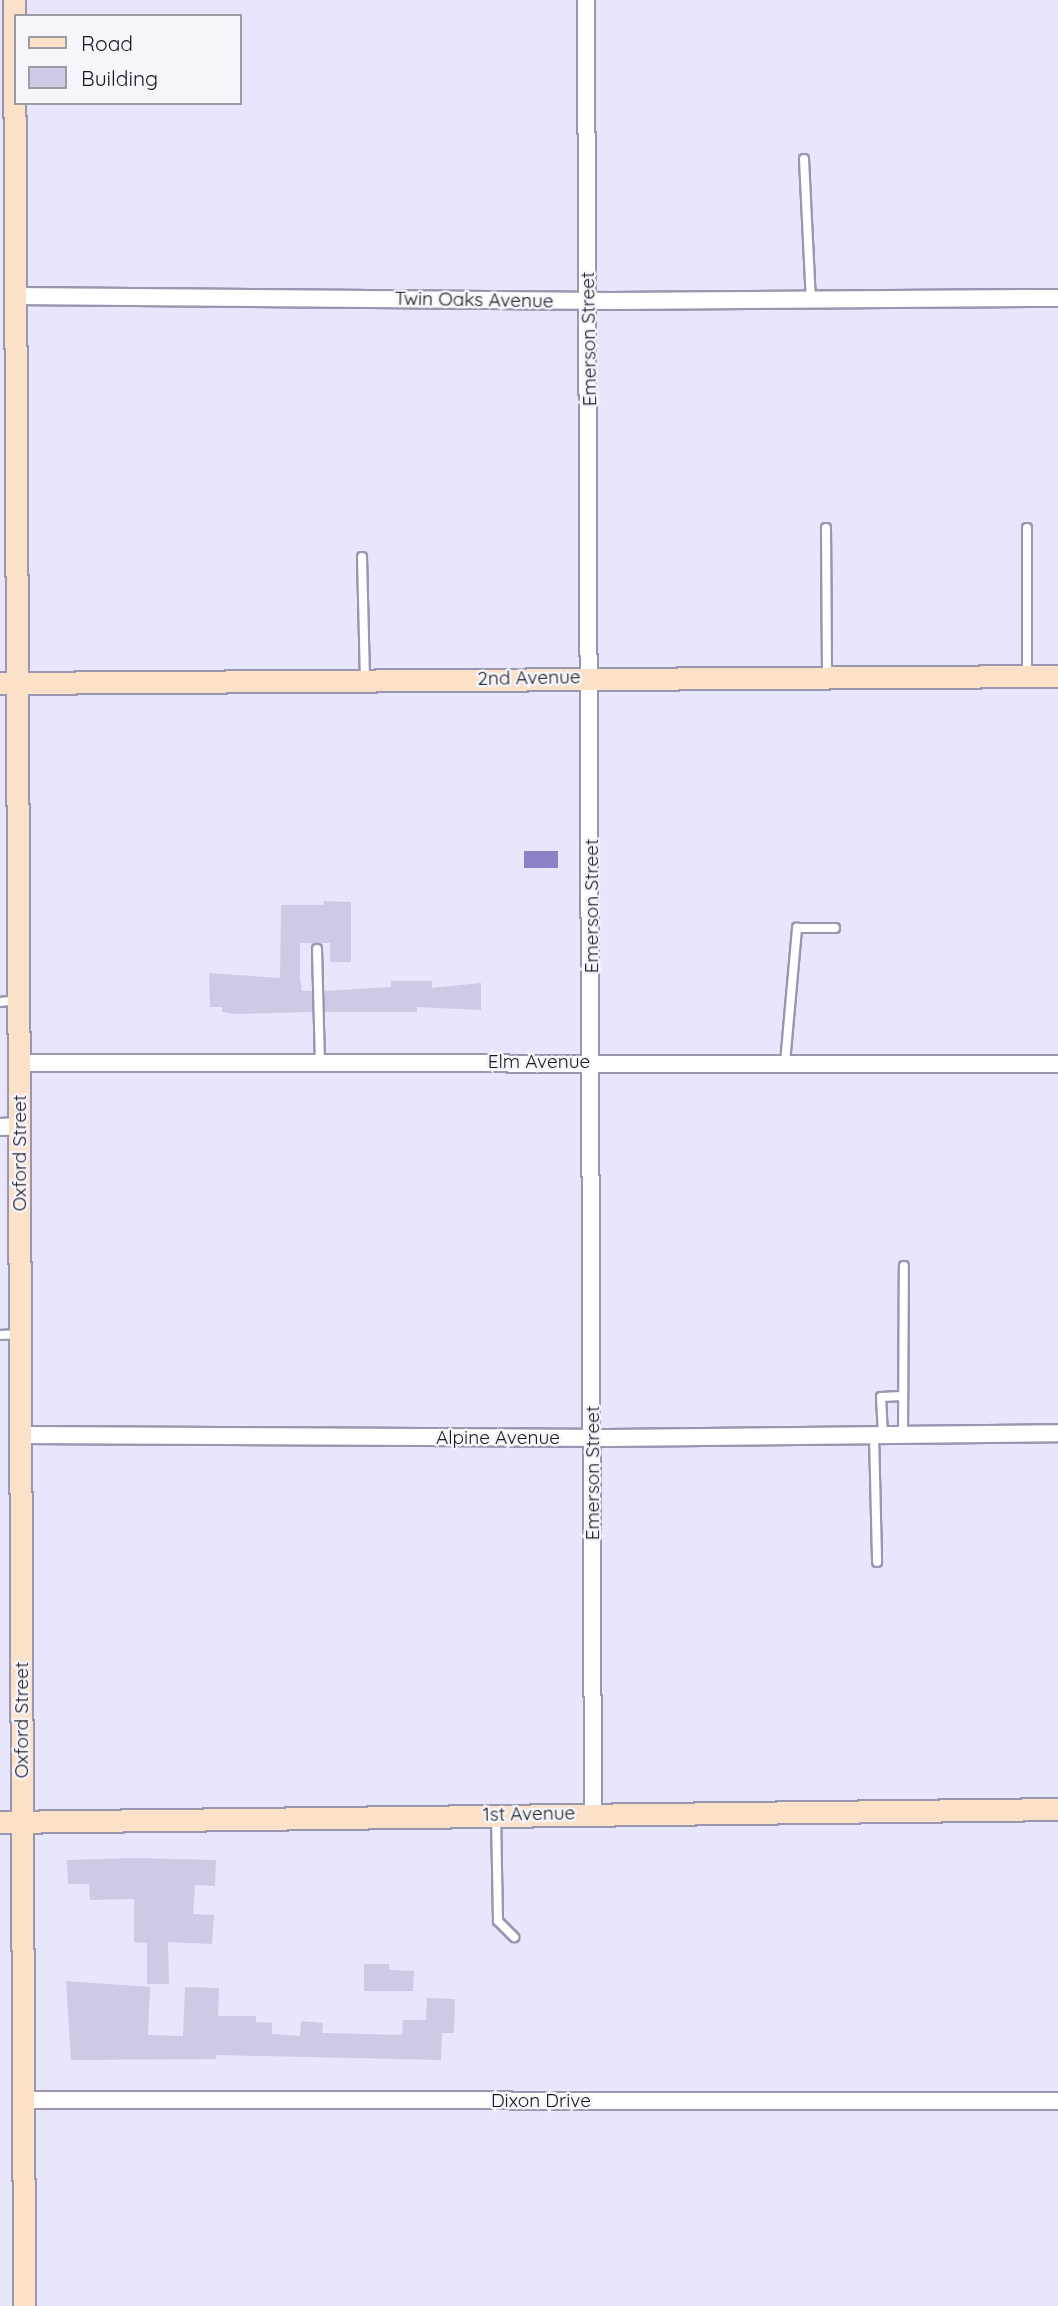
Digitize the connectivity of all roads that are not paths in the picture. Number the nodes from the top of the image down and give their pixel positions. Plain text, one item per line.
1 (586, 0) edge
2 (14, 105) edge
3 (804, 159) dead end
4 (15, 296) junction
5 (1058, 298) edge
6 (588, 300) junction
7 (811, 300) junction
8 (826, 528) dead end
9 (1027, 528) dead end
10 (362, 558) dead end
11 (592, 677) junction
12 (828, 677) junction
13 (1027, 677) junction
14 (1058, 677) edge
15 (365, 680) junction
16 (9, 683) edge
17 (835, 928) dead end
18 (317, 949) dead end
19 (10, 1001) edge
20 (592, 1061) junction
21 (20, 1063) junction
22 (320, 1063) junction
23 (785, 1063) junction
24 (1058, 1064) edge
25 (10, 1127) edge
26 (904, 1266) dead end
27 (10, 1334) edge
28 (902, 1396) junction
29 (1058, 1433) edge
30 (21, 1435) junction
31 (879, 1435) junction
32 (903, 1435) junction
33 (592, 1437) junction
34 (877, 1562) dead end
35 (1058, 1809) edge
36 (593, 1813) junction
37 (496, 1815) junction
38 (0, 1822) edge
39 (22, 1822) junction
40 (514, 1937) dead end
41 (23, 2100) junction
42 (1058, 2101) edge
43 (24, 2306) edge

1 - 6 street, Emerson Street
2 - 4 street, Oxford Street
3 - 7 lane
4 - 6 street, Twin Oaks Avenue
4 - 16 street, Oxford Street
5 - 7 street, Twin Oaks Avenue
6 - 7 street, Twin Oaks Avenue
6 - 11 street, Emerson Street
8 - 12 lane
9 - 13 lane
10 - 15 lane
11 - 12 street, 2nd Avenue
11 - 15 street, 2nd Avenue
11 - 20 street, Emerson Street
12 - 13 street, 2nd Avenue
13 - 14 street, 2nd Avenue
15 - 16 street, 2nd Avenue
16 - 19 street, Oxford Street
17 - 23 lane
18 - 22 lane
19 - 21 street, Oxford Street
20 - 22 street, Elm Avenue
20 - 23 street, Elm Avenue
20 - 33 street, Emerson Street
21 - 22 street, Elm Avenue
21 - 25 street, Oxford Street
23 - 24 street, Elm Avenue
25 - 27 street, Oxford Street
26 - 28 lane
27 - 30 street, Oxford Street
28 - 31 lane
28 - 32 lane
29 - 32 street, Alpine Avenue
30 - 33 street, Alpine Avenue
30 - 39 street, Oxford Street
31 - 32 street, Alpine Avenue
31 - 33 street, Alpine Avenue
31 - 34 lane
33 - 36 street, Emerson Street
35 - 36 street, 1st Avenue
36 - 37 street, 1st Avenue
37 - 39 street, 1st Avenue
37 - 40 lane
38 - 39 street, 1st Avenue
39 - 41 street, Oxford Street
41 - 42 street, Dixon Drive
41 - 43 street, Oxford Street

